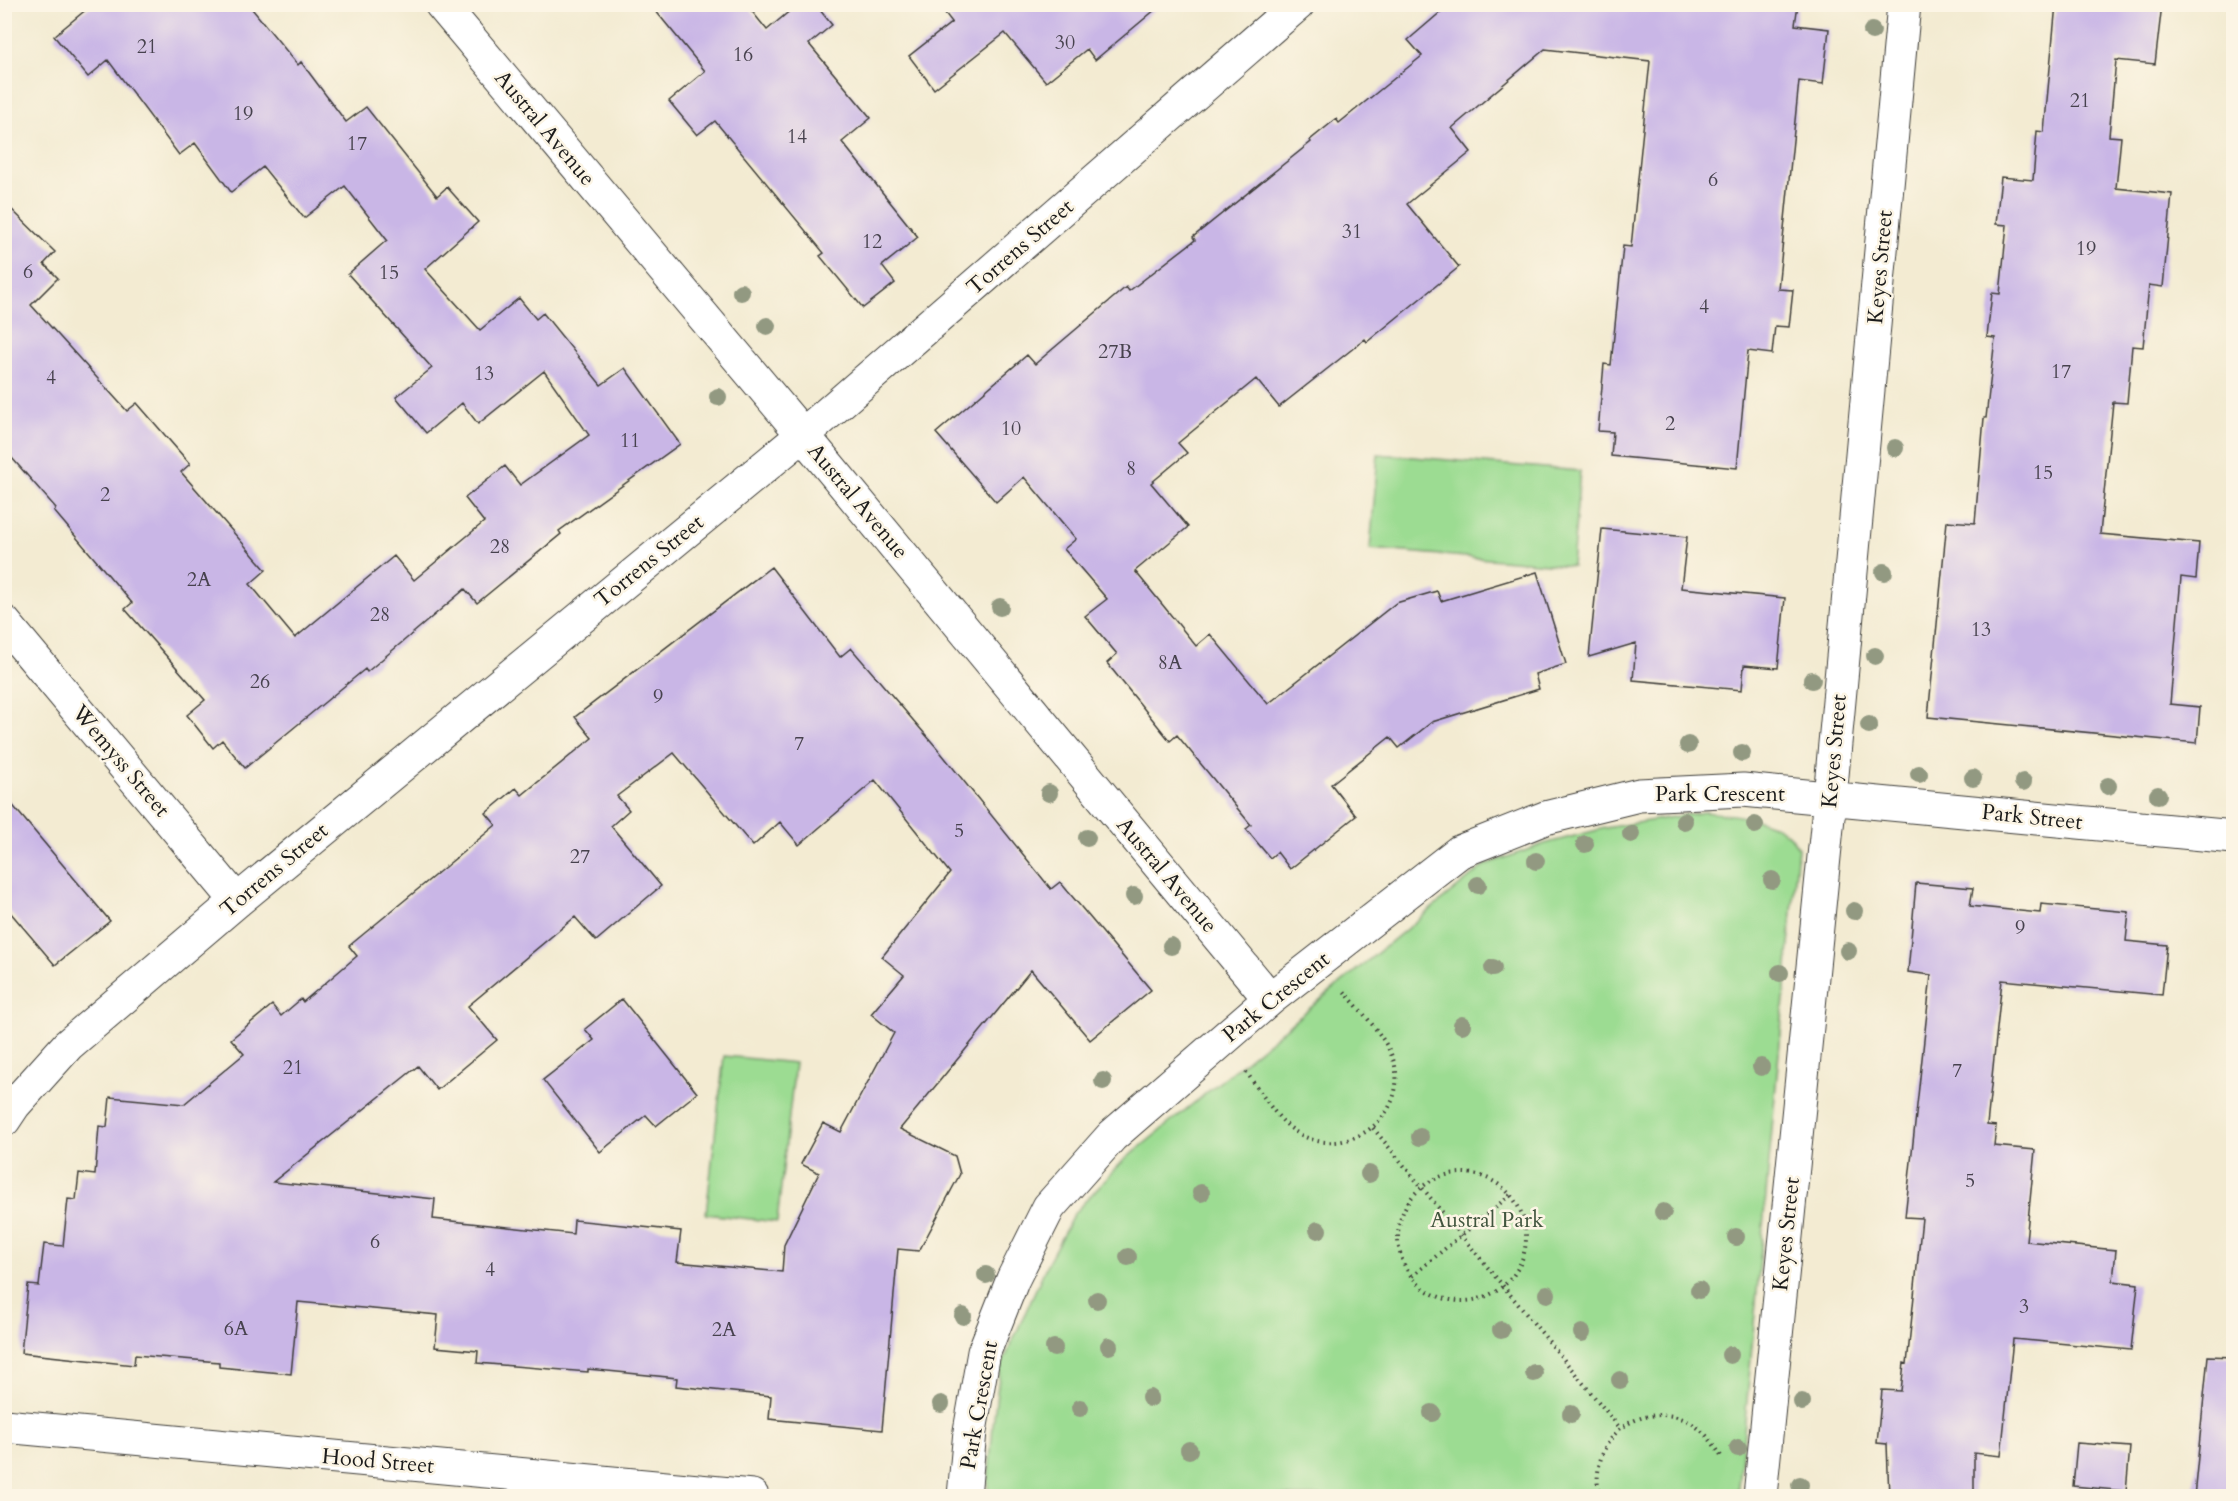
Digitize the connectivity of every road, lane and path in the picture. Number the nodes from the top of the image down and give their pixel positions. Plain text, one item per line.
1 (441, 4) edge
2 (1298, 4) edge
3 (1904, 4) edge
4 (803, 435) junction
5 (4, 621) edge
6 (1830, 797) junction
7 (2234, 837) edge
8 (237, 901) junction
9 (1342, 988) dead end
10 (1270, 999) junction
11 (1245, 1071) dead end
12 (4, 1120) edge
13 (1373, 1128) junction
14 (1422, 1188) junction
15 (1510, 1195) junction
16 (1462, 1235) junction
17 (1412, 1276) junction
18 (1503, 1286) junction
19 (4, 1425) edge
20 (1620, 1428) junction
21 (1723, 1459) dead end
22 (752, 1497) edge
23 (964, 1497) edge
24 (1599, 1497) edge
25 (1760, 1497) edge

1 - 4 street, Austral Avenue
2 - 4 street, Torrens Street
3 - 6 street, Keyes Street
4 - 8 street, Torrens Street
4 - 10 street, Austral Avenue
5 - 8 street, Wemyss Street
6 - 7 street, Park Street
6 - 10 street, Park Crescent
6 - 25 street, Keyes Street
8 - 12 street, Torrens Street
9 - 13 path
10 - 23 street, Park Crescent
11 - 13 path
13 - 14 path
14 - 15 path
14 - 16 path
14 - 17 path
15 - 16 path
15 - 18 path
16 - 17 path
16 - 18 path
17 - 18 path
18 - 20 path
19 - 22 street, Hood Street
20 - 21 path
20 - 24 path

